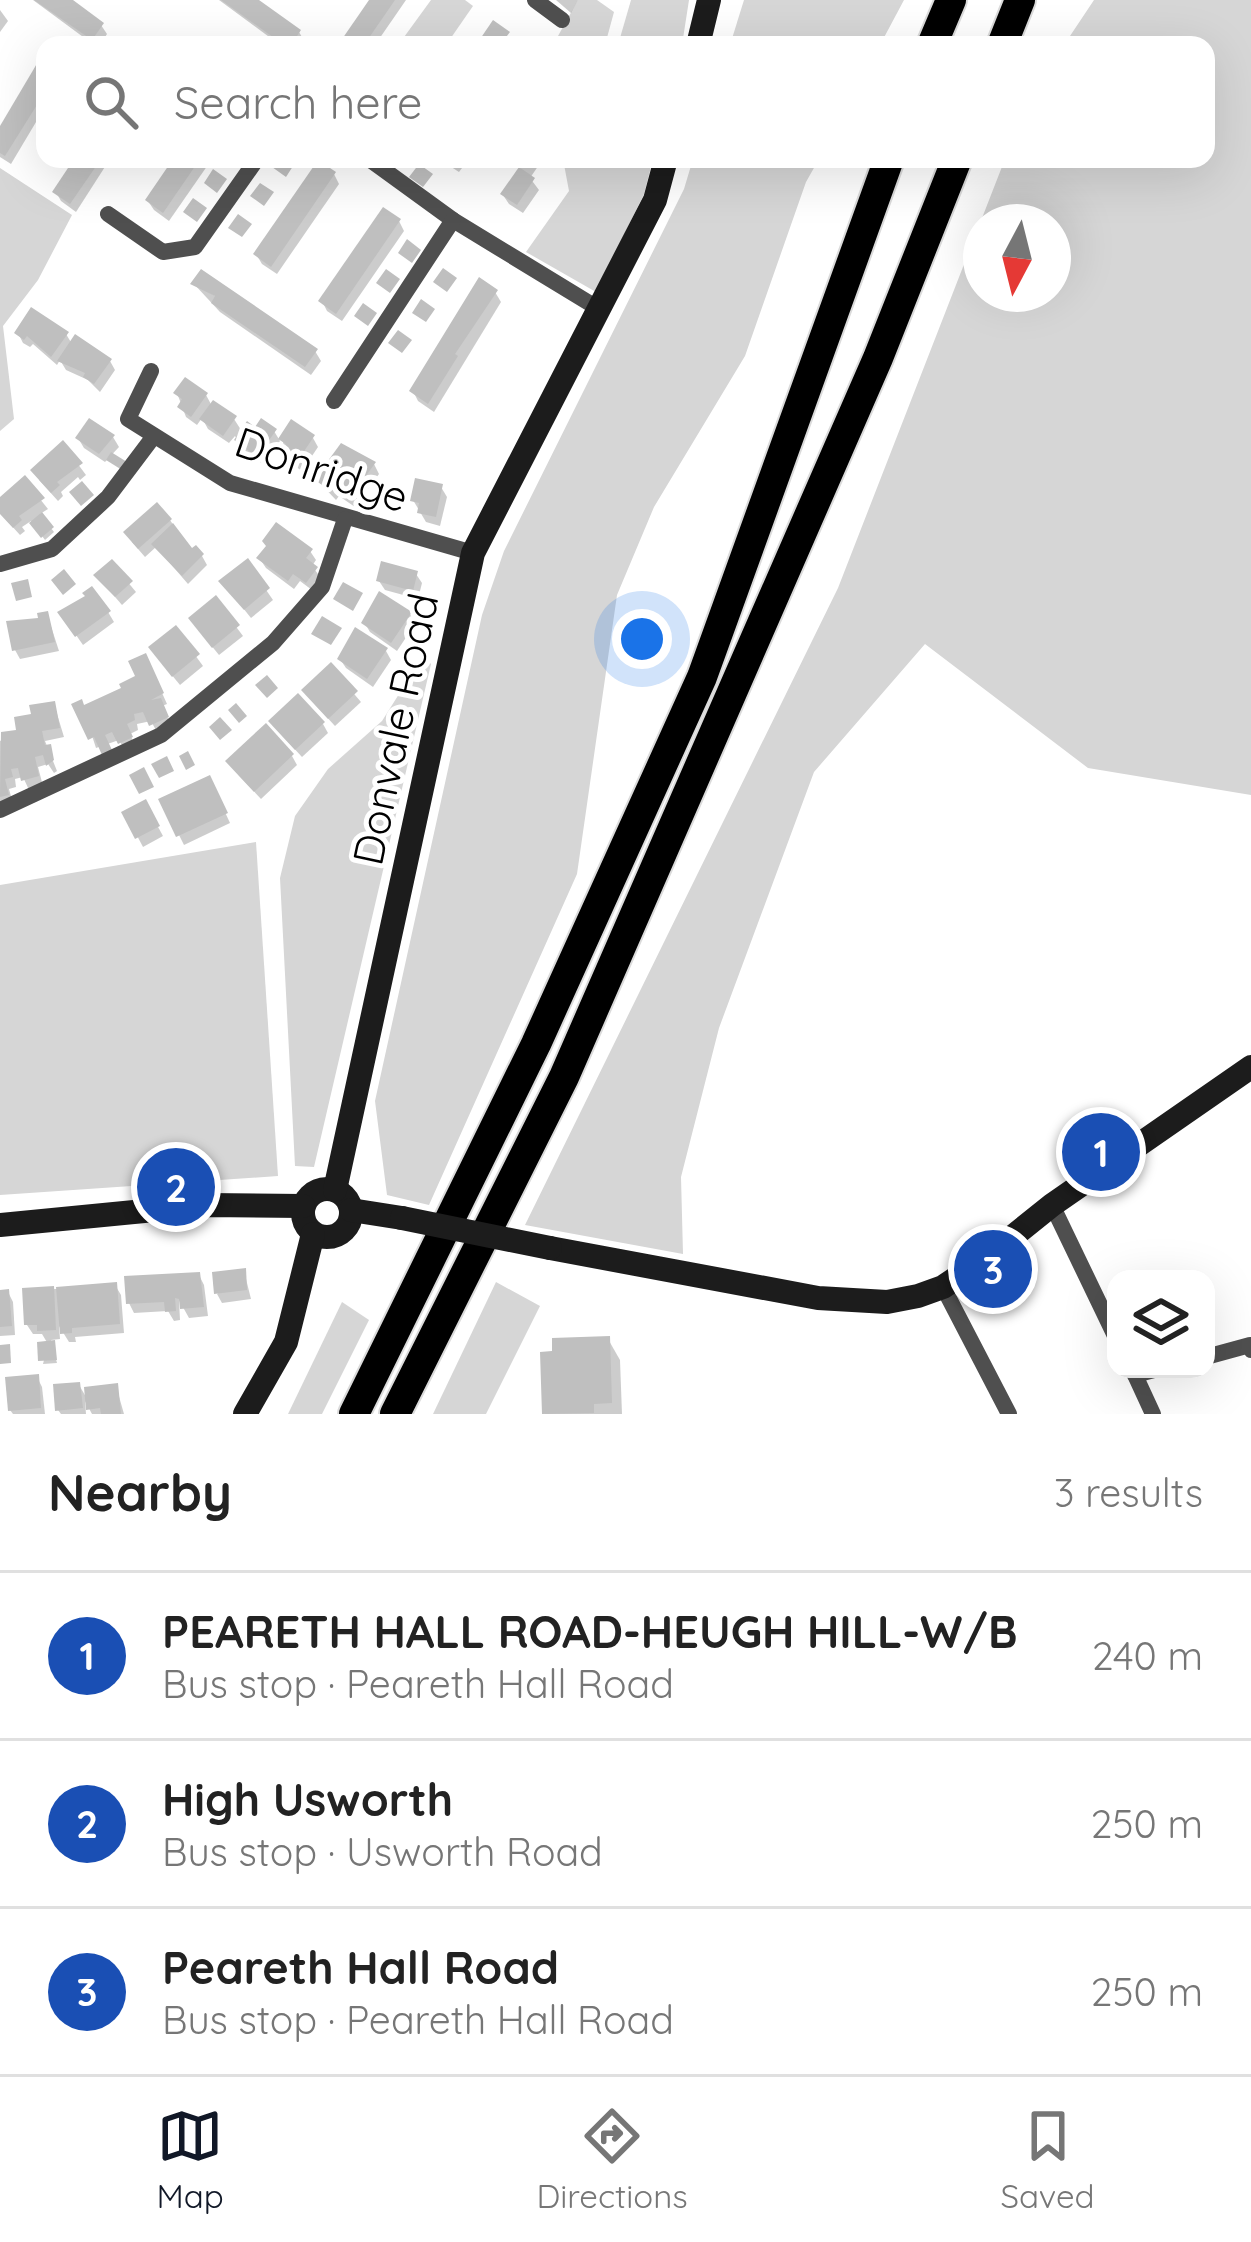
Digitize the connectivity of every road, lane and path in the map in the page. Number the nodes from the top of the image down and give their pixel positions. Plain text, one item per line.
1 (535, 0) edge
2 (709, 0) edge
3 (948, 0) edge
4 (998, 0) edge
5 (1020, 0) edge
6 (562, 20) dead end
7 (700, 36) edge
8 (934, 36) edge
9 (986, 36) edge
10 (1006, 36) edge
11 (251, 168) edge
12 (381, 168) edge
13 (664, 168) edge
14 (886, 168) edge
15 (942, 168) edge
16 (953, 168) edge
17 (108, 214) dead end
18 (453, 220) junction
19 (599, 308) junction
20 (878, 358) junction
21 (151, 371) dead end
22 (334, 400) dead end
23 (154, 436) junction
24 (345, 519) junction
25 (473, 553) junction
26 (0, 564) edge
27 (0, 810) edge
28 (1251, 1067) edge
29 (343, 1200) junction
30 (1052, 1205) junction
31 (303, 1206) junction
32 (0, 1225) edge
33 (314, 1234) junction
34 (943, 1287) junction
35 (1107, 1319) edge
36 (1251, 1347) edge
37 (1215, 1355) edge
38 (1136, 1378) edge
39 (245, 1414) edge
40 (354, 1414) edge
41 (395, 1414) edge
42 (1009, 1414) edge
43 (1153, 1414) edge

1 - 6 street
2 - 7 street
3 - 8 highway
4 - 9 highway
5 - 10 highway
11 - 17 street
12 - 18 street
13 - 19 street, Donvale Road
14 - 40 highway
15 - 20 highway
16 - 20 highway
18 - 19 street
18 - 22 street
19 - 25 street, Donvale Road
20 - 41 highway
21 - 23 street
23 - 24 street, Donridge
23 - 26 street
24 - 25 street, Donridge
24 - 27 street
25 - 29 street, Donvale Road
28 - 30 street
29 - 31 street
29 - 33 street
29 - 34 street, bridge
30 - 34 street
30 - 35 street
31 - 32 street
31 - 33 street
33 - 39 street
34 - 42 street
36 - 37 street
38 - 43 street

